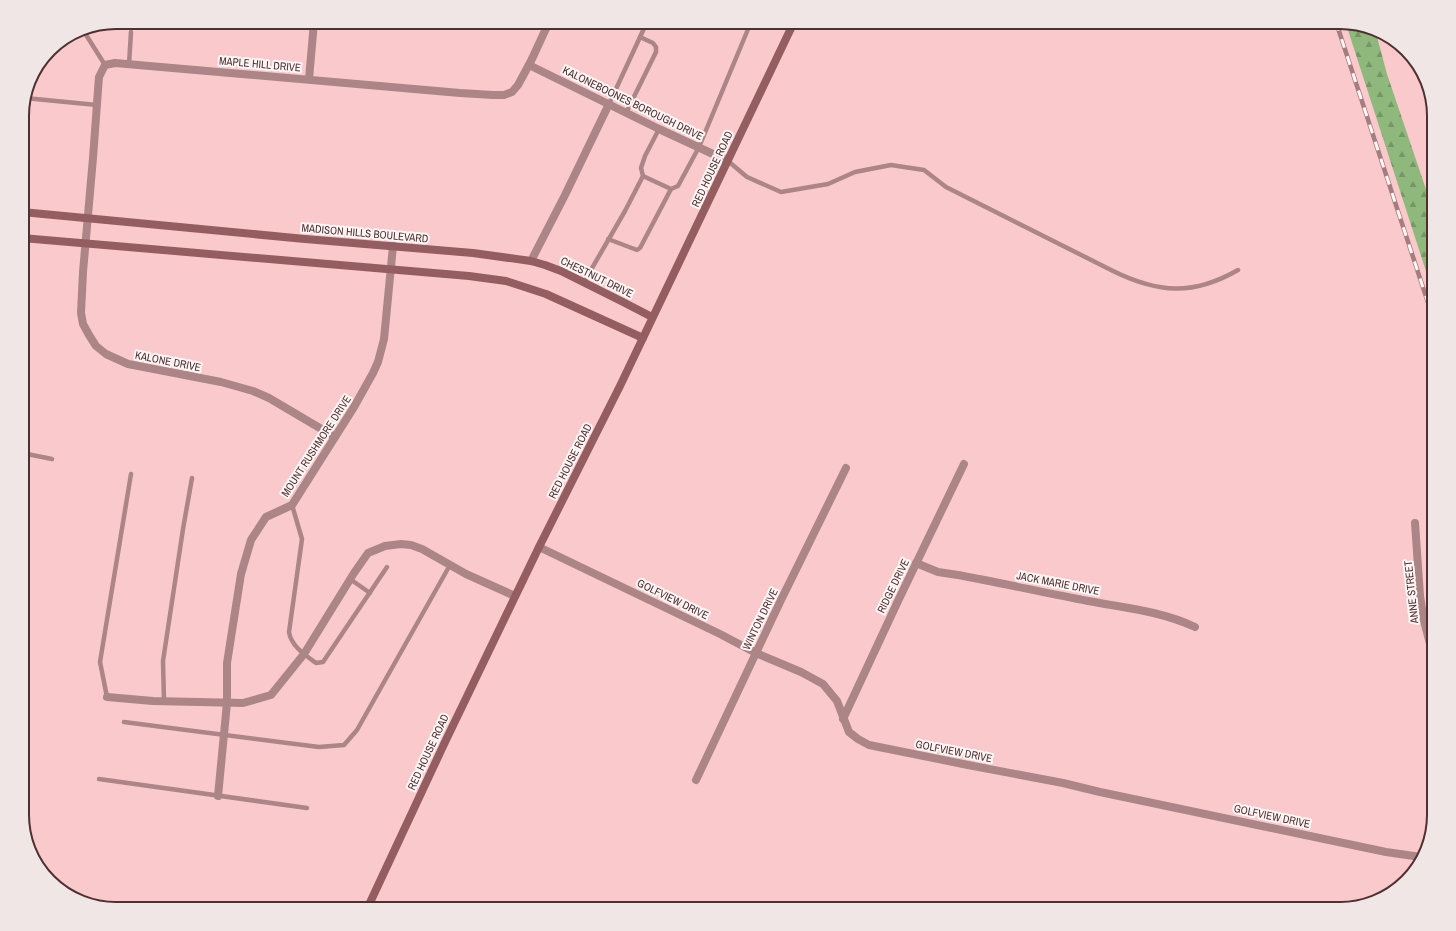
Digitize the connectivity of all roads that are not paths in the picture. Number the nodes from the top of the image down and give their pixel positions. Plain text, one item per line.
1 (313, 29) edge
2 (546, 29) edge
3 (644, 29) edge
4 (748, 29) edge
5 (791, 29) edge
6 (131, 32) dead end
7 (87, 34) edge
8 (640, 37) junction
9 (129, 64) junction
10 (105, 65) junction
11 (529, 66) junction
12 (309, 79) junction
13 (31, 99) edge
14 (608, 104) junction
15 (97, 105) junction
16 (626, 113) junction
17 (659, 129) junction
18 (699, 148) junction
19 (728, 161) junction
20 (642, 176) junction
21 (671, 189) junction
22 (29, 213) edge
23 (88, 218) junction
24 (29, 239) edge
25 (608, 240) junction
26 (86, 243) junction
27 (393, 246) junction
28 (530, 261) junction
29 (390, 270) junction
30 (1238, 270) dead end
31 (584, 282) junction
32 (652, 317) junction
33 (643, 338) junction
34 (335, 437) junction
35 (29, 454) edge
36 (52, 459) dead end
37 (964, 464) dead end
38 (846, 468) dead end
39 (131, 474) dead end
40 (192, 478) dead end
41 (292, 505) junction
42 (1415, 523) dead end
43 (539, 547) junction
44 (916, 563) junction
45 (450, 565) junction
46 (387, 567) dead end
47 (350, 579) junction
48 (370, 593) junction
49 (515, 596) junction
50 (1195, 627) dead end
51 (1427, 632) edge
52 (756, 653) junction
53 (304, 654) junction
54 (107, 697) joint
55 (164, 701) junction
56 (227, 703) junction
57 (843, 719) junction
58 (124, 722) dead end
59 (224, 734) junction
60 (99, 779) dead end
61 (696, 780) dead end
62 (218, 796) junction
63 (307, 808) dead end
64 (1416, 856) edge
65 (370, 902) edge

1 - 12 street
2 - 11 street, MAPLE HILL DRIVE
3 - 8 lane
4 - 18 lane
5 - 19 street, RED HOUSE ROAD
6 - 9 lane
7 - 10 lane
8 - 14 lane
8 - 16 lane
9 - 10 street, MAPLE HILL DRIVE
9 - 12 street, MAPLE HILL DRIVE
10 - 15 street
11 - 12 street, MAPLE HILL DRIVE
11 - 14 street, KALONEBOONES BOROUGH DRIVE
13 - 15 lane
14 - 16 street, KALONEBOONES BOROUGH DRIVE
14 - 28 street
15 - 23 street
16 - 17 street, KALONEBOONES BOROUGH DRIVE
17 - 18 street, KALONEBOONES BOROUGH DRIVE
17 - 20 lane
18 - 19 street, KALONEBOONES BOROUGH DRIVE
18 - 21 lane
19 - 30 lane
19 - 32 street, RED HOUSE ROAD
20 - 21 lane
20 - 25 lane
21 - 25 lane
22 - 23 street, MADISON HILLS BOULEVARD
23 - 26 street
23 - 27 street, MADISON HILLS BOULEVARD
24 - 26 street
25 - 31 lane
26 - 29 street
26 - 34 street, KALONE DRIVE
27 - 28 street, MADISON HILLS BOULEVARD
27 - 29 street, MOUNT RUSHMORE DRIVE
28 - 31 street, CHESTNUT DRIVE
29 - 33 street
29 - 34 street, MOUNT RUSHMORE DRIVE
31 - 32 street, CHESTNUT DRIVE
32 - 33 street, RED HOUSE ROAD
33 - 43 street, RED HOUSE ROAD
34 - 41 street, MOUNT RUSHMORE DRIVE
35 - 36 lane
37 - 44 street, RIDGE DRIVE
38 - 52 street, WINTON DRIVE
39 - 54 lane
40 - 55 lane
41 - 53 lane
41 - 56 street, MOUNT RUSHMORE DRIVE
42 - 51 street, ANNE STREET
43 - 49 street, RED HOUSE ROAD
43 - 52 street, GOLFVIEW DRIVE
44 - 50 street, JACK MARIE DRIVE
44 - 57 street, RIDGE DRIVE
45 - 47 street
45 - 49 street
45 - 59 lane
46 - 48 lane
47 - 48 lane
47 - 53 street
48 - 53 lane
49 - 65 street, RED HOUSE ROAD
52 - 57 street, GOLFVIEW DRIVE
52 - 61 street, WINTON DRIVE
53 - 56 street
54 - 55 street
55 - 56 street
56 - 59 street, MOUNT RUSHMORE DRIVE
57 - 64 street, GOLFVIEW DRIVE
58 - 59 lane
59 - 62 street, MOUNT RUSHMORE DRIVE
60 - 62 lane
62 - 63 lane

